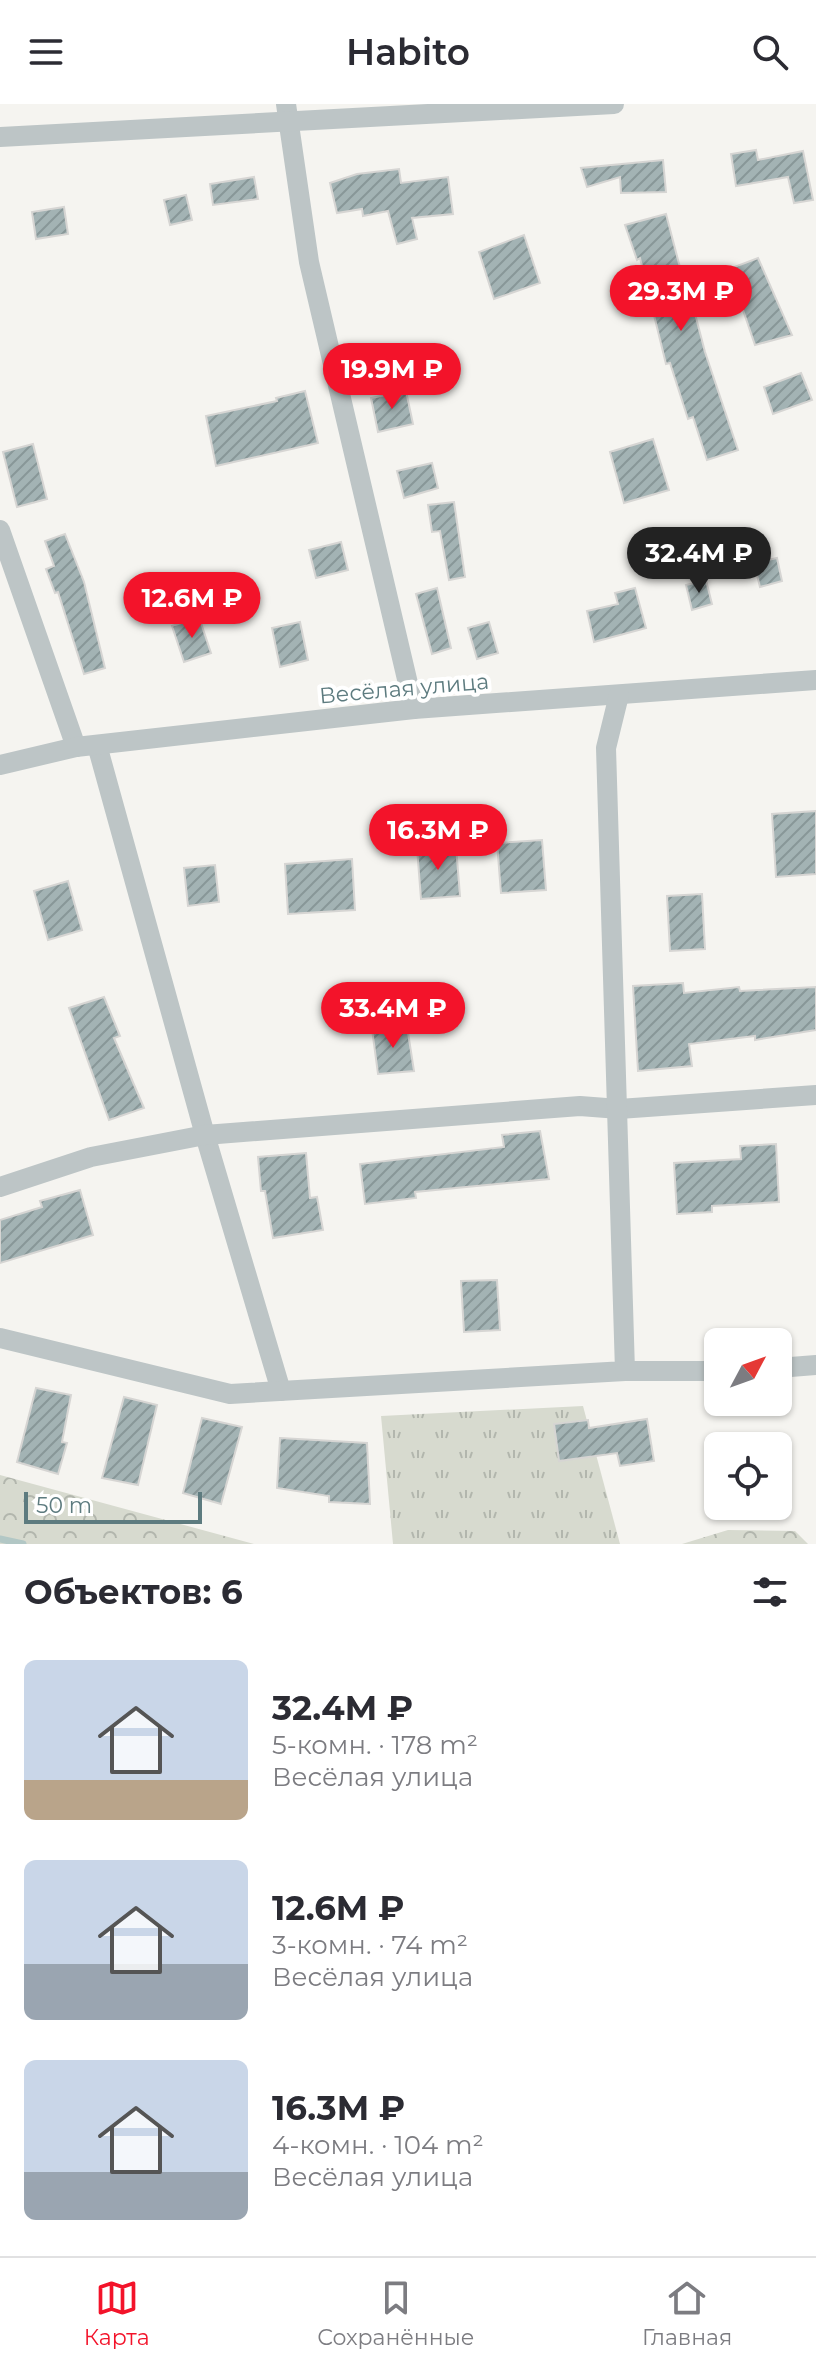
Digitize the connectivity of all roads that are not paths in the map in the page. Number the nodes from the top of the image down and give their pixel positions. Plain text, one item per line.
1 (614, 104) edge
2 (286, 113) edge
3 (0, 137) edge
4 (0, 530) edge
5 (816, 680) edge
6 (619, 695) junction
7 (414, 709) junction
8 (97, 745) junction
9 (76, 747) junction
10 (0, 765) edge
11 (816, 1095) edge
12 (619, 1109) junction
13 (205, 1135) junction
14 (0, 1187) edge
15 (0, 1338) edge
16 (816, 1365) edge
17 (792, 1367) edge
18 (625, 1371) junction
19 (704, 1371) edge
20 (281, 1391) junction

1 - 2 street
2 - 3 street
2 - 7 street
4 - 9 street
5 - 6 street, Весёлая улица
6 - 7 street, Весёлая улица
6 - 12 street
7 - 8 street, Весёлая улица
8 - 9 street, Весёлая улица
8 - 13 street
9 - 10 street, Весёлая улица
11 - 12 street
12 - 13 street
12 - 18 street
13 - 14 street
13 - 20 street
15 - 20 street
16 - 17 street
18 - 19 street
18 - 20 street

